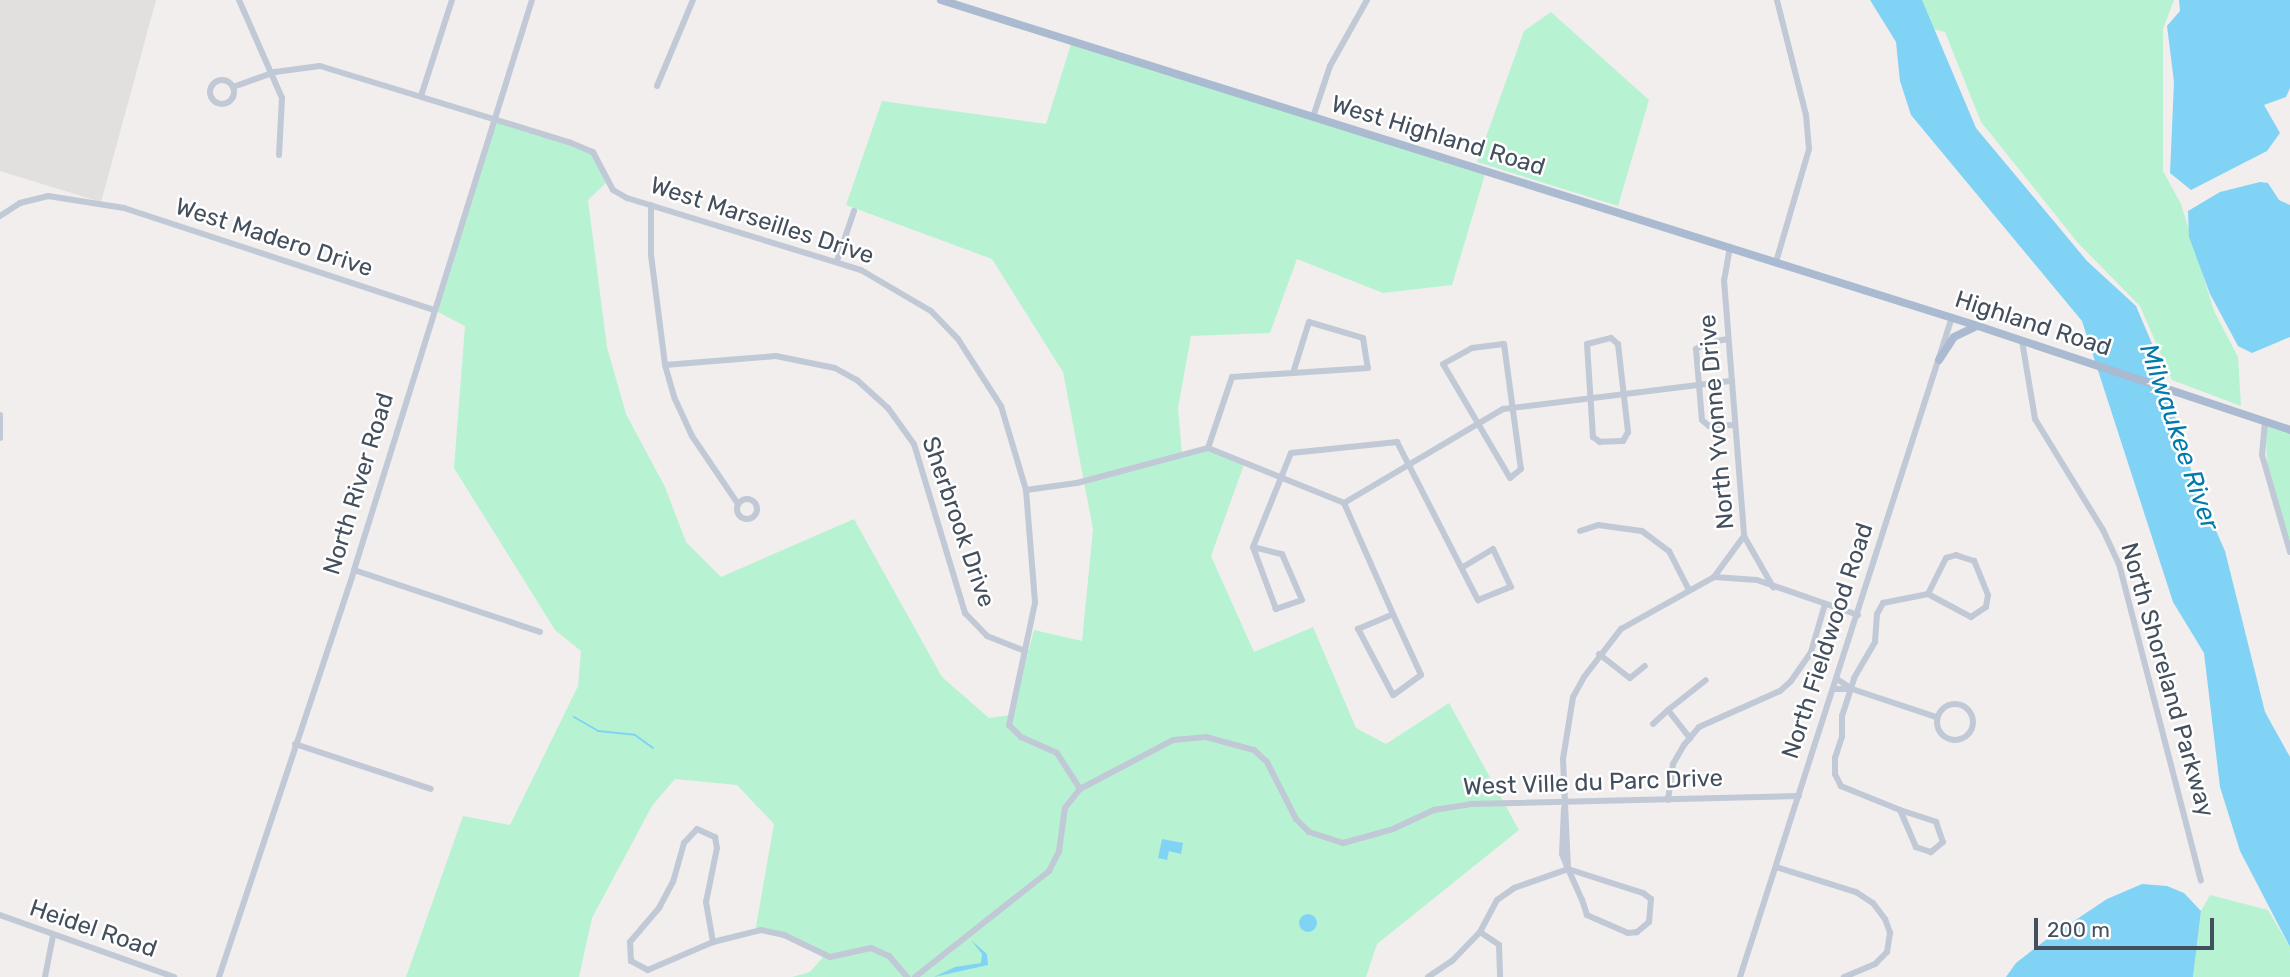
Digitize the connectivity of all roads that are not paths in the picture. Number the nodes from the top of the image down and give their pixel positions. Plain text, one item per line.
1 (239, 0) edge
2 (452, 0) edge
3 (532, 0) edge
4 (693, 0) edge
5 (941, 0) edge
6 (1367, 0) edge
7 (1777, 0) edge
8 (275, 72) junction
9 (657, 86) dead end
10 (233, 87) dead end
11 (421, 96) junction
12 (1313, 117) junction
13 (494, 118) junction
14 (279, 155) dead end
15 (651, 205) junction
16 (854, 211) dead end
17 (0, 216) edge
18 (1730, 247) junction
19 (837, 261) junction
20 (1776, 262) junction
21 (1923, 308) joint
22 (434, 310) junction
23 (1952, 317) junction
24 (1978, 326) junction
25 (1728, 339) junction
26 (2022, 341) junction
27 (1939, 360) junction
28 (665, 365) junction
29 (1293, 373) junction
30 (1732, 381) junction
31 (1699, 386) junction
32 (1623, 393) junction
33 (1590, 397) junction
34 (1516, 407) junction
35 (0, 415) edge
36 (2265, 421) junction
37 (1477, 422) junction
38 (1735, 425) junction
39 (2290, 430) edge
40 (0, 438) edge
41 (1208, 448) junction
42 (1408, 463) junction
43 (1283, 477) junction
44 (1026, 490) junction
45 (1344, 503) junction
46 (738, 504) dead end
47 (1580, 531) dead end
48 (1744, 536) junction
49 (1253, 547) junction
50 (2290, 552) edge
51 (1462, 567) junction
52 (354, 570) junction
53 (1714, 577) junction
54 (1773, 587) junction
55 (1689, 590) junction
56 (1928, 594) junction
57 (1825, 604) junction
58 (1392, 614) junction
59 (1858, 615) junction
60 (540, 632) dead end
61 (1025, 651) junction
62 (1600, 654) junction
63 (1645, 666) dead end
64 (1838, 679) junction
65 (1706, 680) dead end
66 (1834, 689) junction
67 (1852, 689) junction
68 (1668, 710) junction
69 (1936, 717) junction
70 (1653, 724) dead end
71 (1690, 738) junction
72 (295, 744) junction
73 (431, 789) dead end
74 (1080, 789) junction
75 (1799, 796) junction
76 (1668, 800) junction
77 (1566, 803) junction
78 (1900, 810) junction
79 (1776, 867) junction
80 (1568, 869) junction
81 (2201, 881) dead end
82 (0, 915) edge
83 (1480, 932) junction
84 (53, 936) junction
85 (713, 942) junction
86 (153, 974) edge
87 (45, 977) edge
88 (174, 977) edge
89 (219, 977) edge
90 (907, 977) edge
91 (915, 977) edge
92 (1428, 977) edge
93 (1500, 977) edge
94 (1740, 977) edge
95 (1844, 977) edge

1 - 8 street
2 - 11 street
3 - 13 street, North River Road
4 - 9 street
5 - 12 main road, West Highland Road
6 - 12 street
7 - 20 street
8 - 10 street, West Marseilles Drive
8 - 11 street, West Marseilles Drive
8 - 14 street
11 - 13 street, West Marseilles Drive
12 - 18 main road, West Highland Road
13 - 15 street, West Marseilles Drive
13 - 22 street, North River Road
15 - 19 street, West Marseilles Drive
15 - 28 street
16 - 19 street
17 - 22 street, West Madero Drive
18 - 20 main road, West Highland Road
18 - 25 street, North Yvonne Drive
19 - 44 street, West Marseilles Drive
20 - 21 main road, West Highland Road
21 - 23 main road, Highland Road
22 - 52 street, North River Road
23 - 24 main road, Highland Road
23 - 27 street, North Fieldwood Road
24 - 26 main road, Highland Road
24 - 27 main road
25 - 30 street, North Yvonne Drive
25 - 31 street
26 - 36 main road, Highland Road
26 - 81 street, North Shoreland Parkway
27 - 59 street, North Fieldwood Road
28 - 46 street
28 - 61 street, Sherbrook Drive
29 - 29 street
29 - 41 street
30 - 31 street
30 - 38 street, North Yvonne Drive
31 - 32 street
31 - 38 street
32 - 33 street
32 - 33 street
32 - 33 street
33 - 34 street
34 - 37 street
34 - 37 street
34 - 37 street
35 - 40 street
36 - 39 main road, Highland Road
36 - 50 street
37 - 42 street
38 - 48 street, North Yvonne Drive
41 - 43 street
41 - 44 street
42 - 43 street
42 - 45 street
42 - 51 street
43 - 45 street
43 - 49 street
44 - 61 street, West Marseilles Drive
45 - 58 street
47 - 55 street
48 - 53 street
48 - 54 street, North Yvonne Drive
49 - 49 street
51 - 51 street
52 - 60 street
52 - 72 street, North River Road
53 - 54 street
53 - 55 street
54 - 57 street
55 - 62 street
56 - 56 street
56 - 67 street
57 - 59 street
57 - 71 street
58 - 58 street
59 - 64 street, North Fieldwood Road
61 - 74 street, West Marseilles Drive
62 - 63 street
62 - 77 street
64 - 66 street, North Fieldwood Road
64 - 67 street
65 - 68 street
66 - 67 street
66 - 75 street, North Fieldwood Road
67 - 69 street
67 - 78 street
68 - 70 street
68 - 71 street
69 - 69 street
71 - 76 street
72 - 73 street
72 - 89 street, North River Road
74 - 77 street, West Ville du Parc Drive
74 - 91 street
75 - 76 street, West Ville du Parc Drive
75 - 79 street, North Fieldwood Road
76 - 77 street, West Ville du Parc Drive
77 - 80 street
78 - 78 street
79 - 94 street, North Fieldwood Road
79 - 95 street
80 - 80 street
80 - 83 street
82 - 84 street, Heidel Road
83 - 92 street
83 - 93 street
84 - 86 street, Heidel Road
84 - 87 street
85 - 85 street
85 - 90 street
86 - 88 street, Heidel Road

